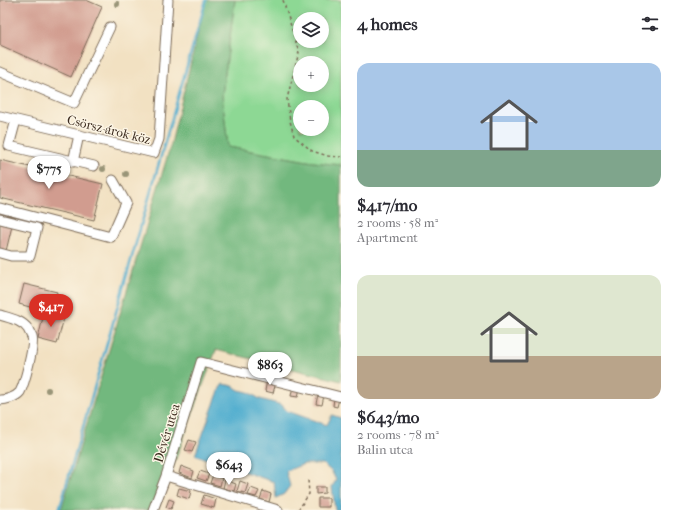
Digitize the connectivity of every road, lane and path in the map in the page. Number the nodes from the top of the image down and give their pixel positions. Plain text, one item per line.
1 (168, 0) edge
2 (283, 0) edge
3 (110, 28) dead end
4 (0, 72) edge
5 (0, 116) edge
6 (16, 120) junction
7 (79, 135) junction
8 (4, 145) edge
9 (341, 157) edge
10 (73, 162) junction
11 (94, 166) dead end
12 (114, 180) dead end
13 (0, 208) edge
14 (0, 219) edge
15 (0, 253) edge
16 (0, 315) edge
17 (341, 397) edge
18 (0, 400) edge
19 (166, 476) junction
20 (308, 480) dead end
21 (153, 510) edge
22 (278, 510) edge
23 (298, 510) edge

1 - 7 street, Csörsz-árok köz
2 - 9 path
3 - 4 street
5 - 6 street, Csörsz-árok köz
6 - 7 street, Csörsz-árok köz
6 - 8 street
7 - 10 street
8 - 10 street
10 - 11 street
12 - 13 street
14 - 15 street
16 - 18 street
17 - 19 street, Dévér utca
19 - 21 street, Dévér utca
19 - 22 street
20 - 23 path

